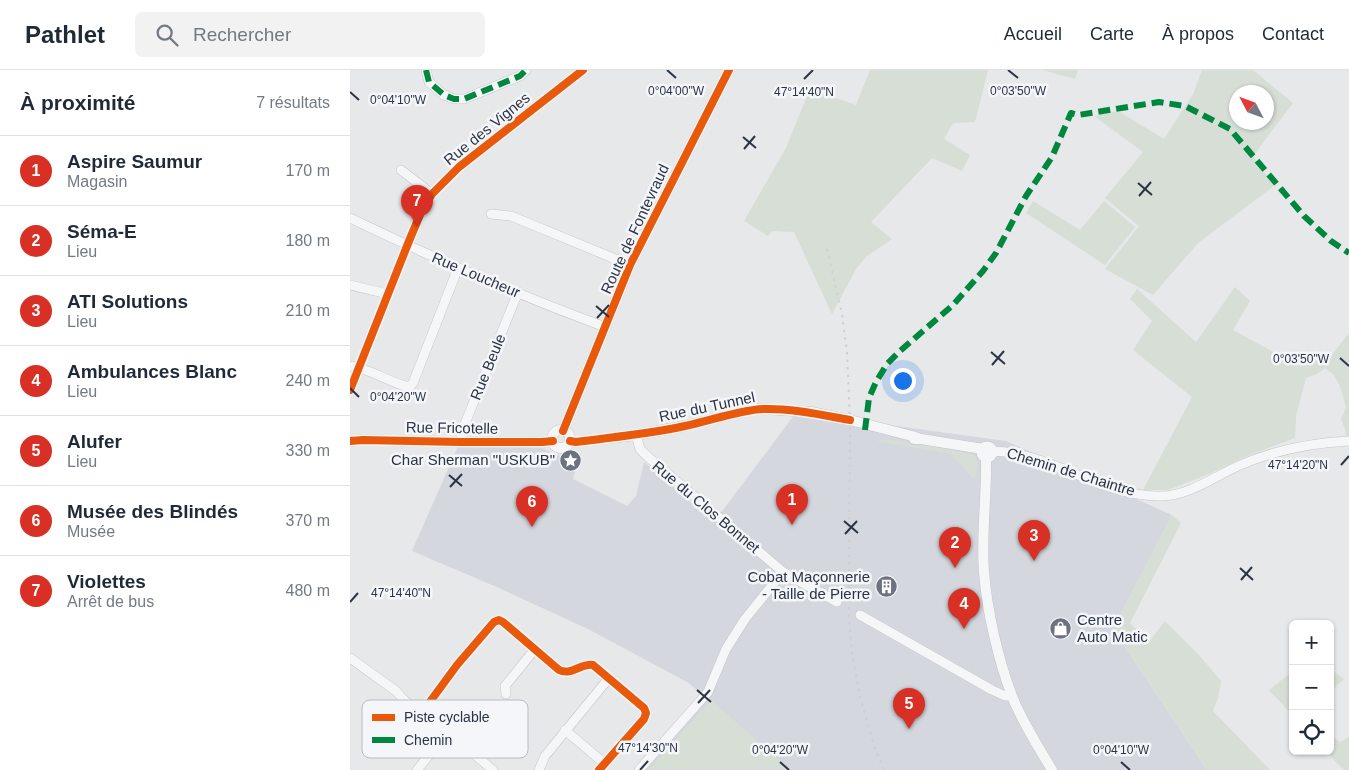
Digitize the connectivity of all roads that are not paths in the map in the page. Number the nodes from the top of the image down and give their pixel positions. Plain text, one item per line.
1 (426, 70) edge
2 (526, 70) edge
3 (582, 70) edge
4 (728, 70) edge
5 (401, 170) dead end
6 (432, 194) junction
7 (491, 214) dead end
8 (350, 218) edge
9 (407, 246) junction
10 (630, 265) junction
11 (458, 268) junction
12 (350, 285) edge
13 (518, 292) junction
14 (388, 294) junction
15 (605, 327) junction
16 (354, 367) edge
17 (350, 390) edge
18 (563, 431) junction
19 (636, 435) junction
20 (350, 441) edge
21 (553, 441) junction
22 (570, 441) junction
23 (1349, 441) edge
24 (460, 442) junction
25 (987, 452) junction
26 (783, 572) junction
27 (837, 602) dead end
28 (860, 614) dead end
29 (536, 649) junction
30 (350, 658) edge
31 (609, 678) junction
32 (506, 694) dead end
33 (1012, 696) junction
34 (404, 700) edge
35 (432, 700) edge
36 (565, 730) junction
37 (427, 758) edge
38 (479, 758) edge
39 (602, 767) edge
40 (417, 770) edge
41 (493, 770) edge
42 (539, 770) edge
43 (639, 770) edge
44 (1052, 770) edge

1 - 2 street
3 - 6 street, Rue des Vignes
4 - 10 street, Route de Fontevraud
5 - 6 street
6 - 9 street, Rue des Vignes
7 - 10 street
8 - 9 street, Rue Loucheur
9 - 11 street, Rue Loucheur
9 - 14 street, Rue des Vignes
10 - 15 street, Route de Fontevraud
11 - 13 street, Rue Loucheur
11 - 16 street
12 - 14 street
13 - 15 street, Rue Loucheur
13 - 24 street, Rue Beule
14 - 16 street, Rue des Vignes
15 - 18 street, Route de Fontevraud
16 - 17 street, Rue des Vignes
18 - 21 street
18 - 22 street
19 - 22 street, Rue du Tunnel
19 - 25 street, Rue du Tunnel
19 - 26 street, Rue du Clos Bonnet
20 - 24 street, Rue Fricotelle
21 - 22 street
21 - 24 street, Rue Fricotelle
23 - 25 street, Chemin de Chaintre
25 - 33 street
26 - 27 street, Rue du Clos Bonnet
26 - 43 street
28 - 33 street
29 - 31 street
29 - 32 street
29 - 35 street
30 - 34 street
31 - 36 street
31 - 39 street
33 - 44 street
36 - 39 street
36 - 42 street
37 - 40 street
38 - 41 street

